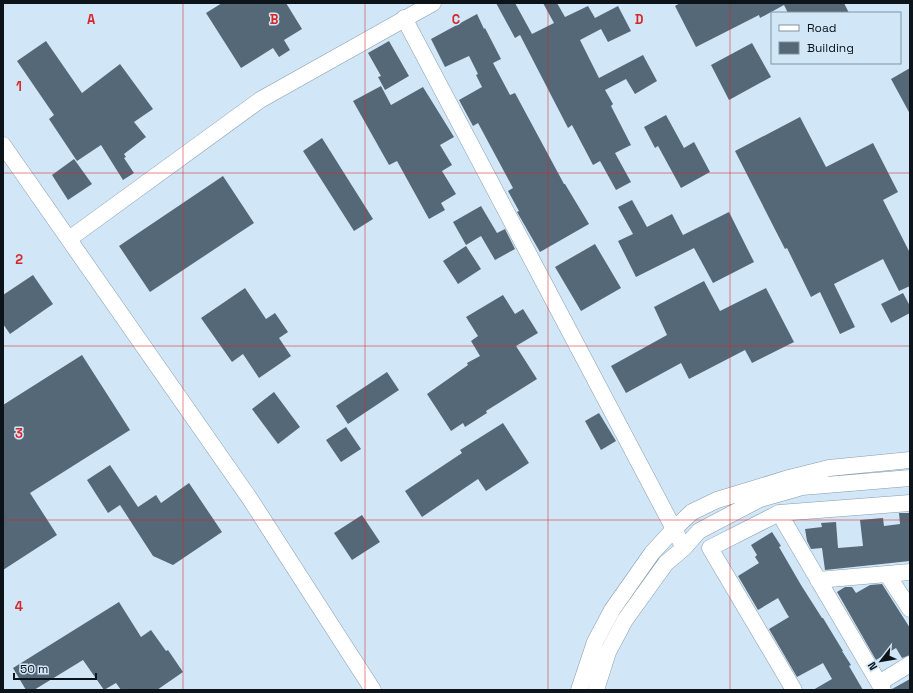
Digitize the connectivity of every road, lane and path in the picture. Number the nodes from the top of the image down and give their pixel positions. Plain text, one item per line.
1 (433, 3) edge
2 (404, 18) junction
3 (3, 145) edge
4 (69, 239) junction
5 (910, 460) edge
6 (910, 478) edge
7 (910, 503) edge
8 (779, 513) junction
9 (674, 529) junction
10 (684, 548) junction
11 (910, 572) edge
12 (887, 574) junction
13 (818, 580) junction
14 (910, 609) edge
15 (910, 664) edge
16 (881, 686) edge
17 (373, 690) edge
18 (579, 690) edge
19 (596, 690) edge
20 (794, 690) edge

1 - 2 street
2 - 4 street
2 - 9 street
3 - 4 street
4 - 17 street
5 - 9 street
6 - 10 street
7 - 8 street
8 - 13 street
8 - 20 street
9 - 10 street
9 - 18 street
10 - 19 street
11 - 12 street
12 - 13 street
12 - 14 street
13 - 16 street
15 - 16 street

